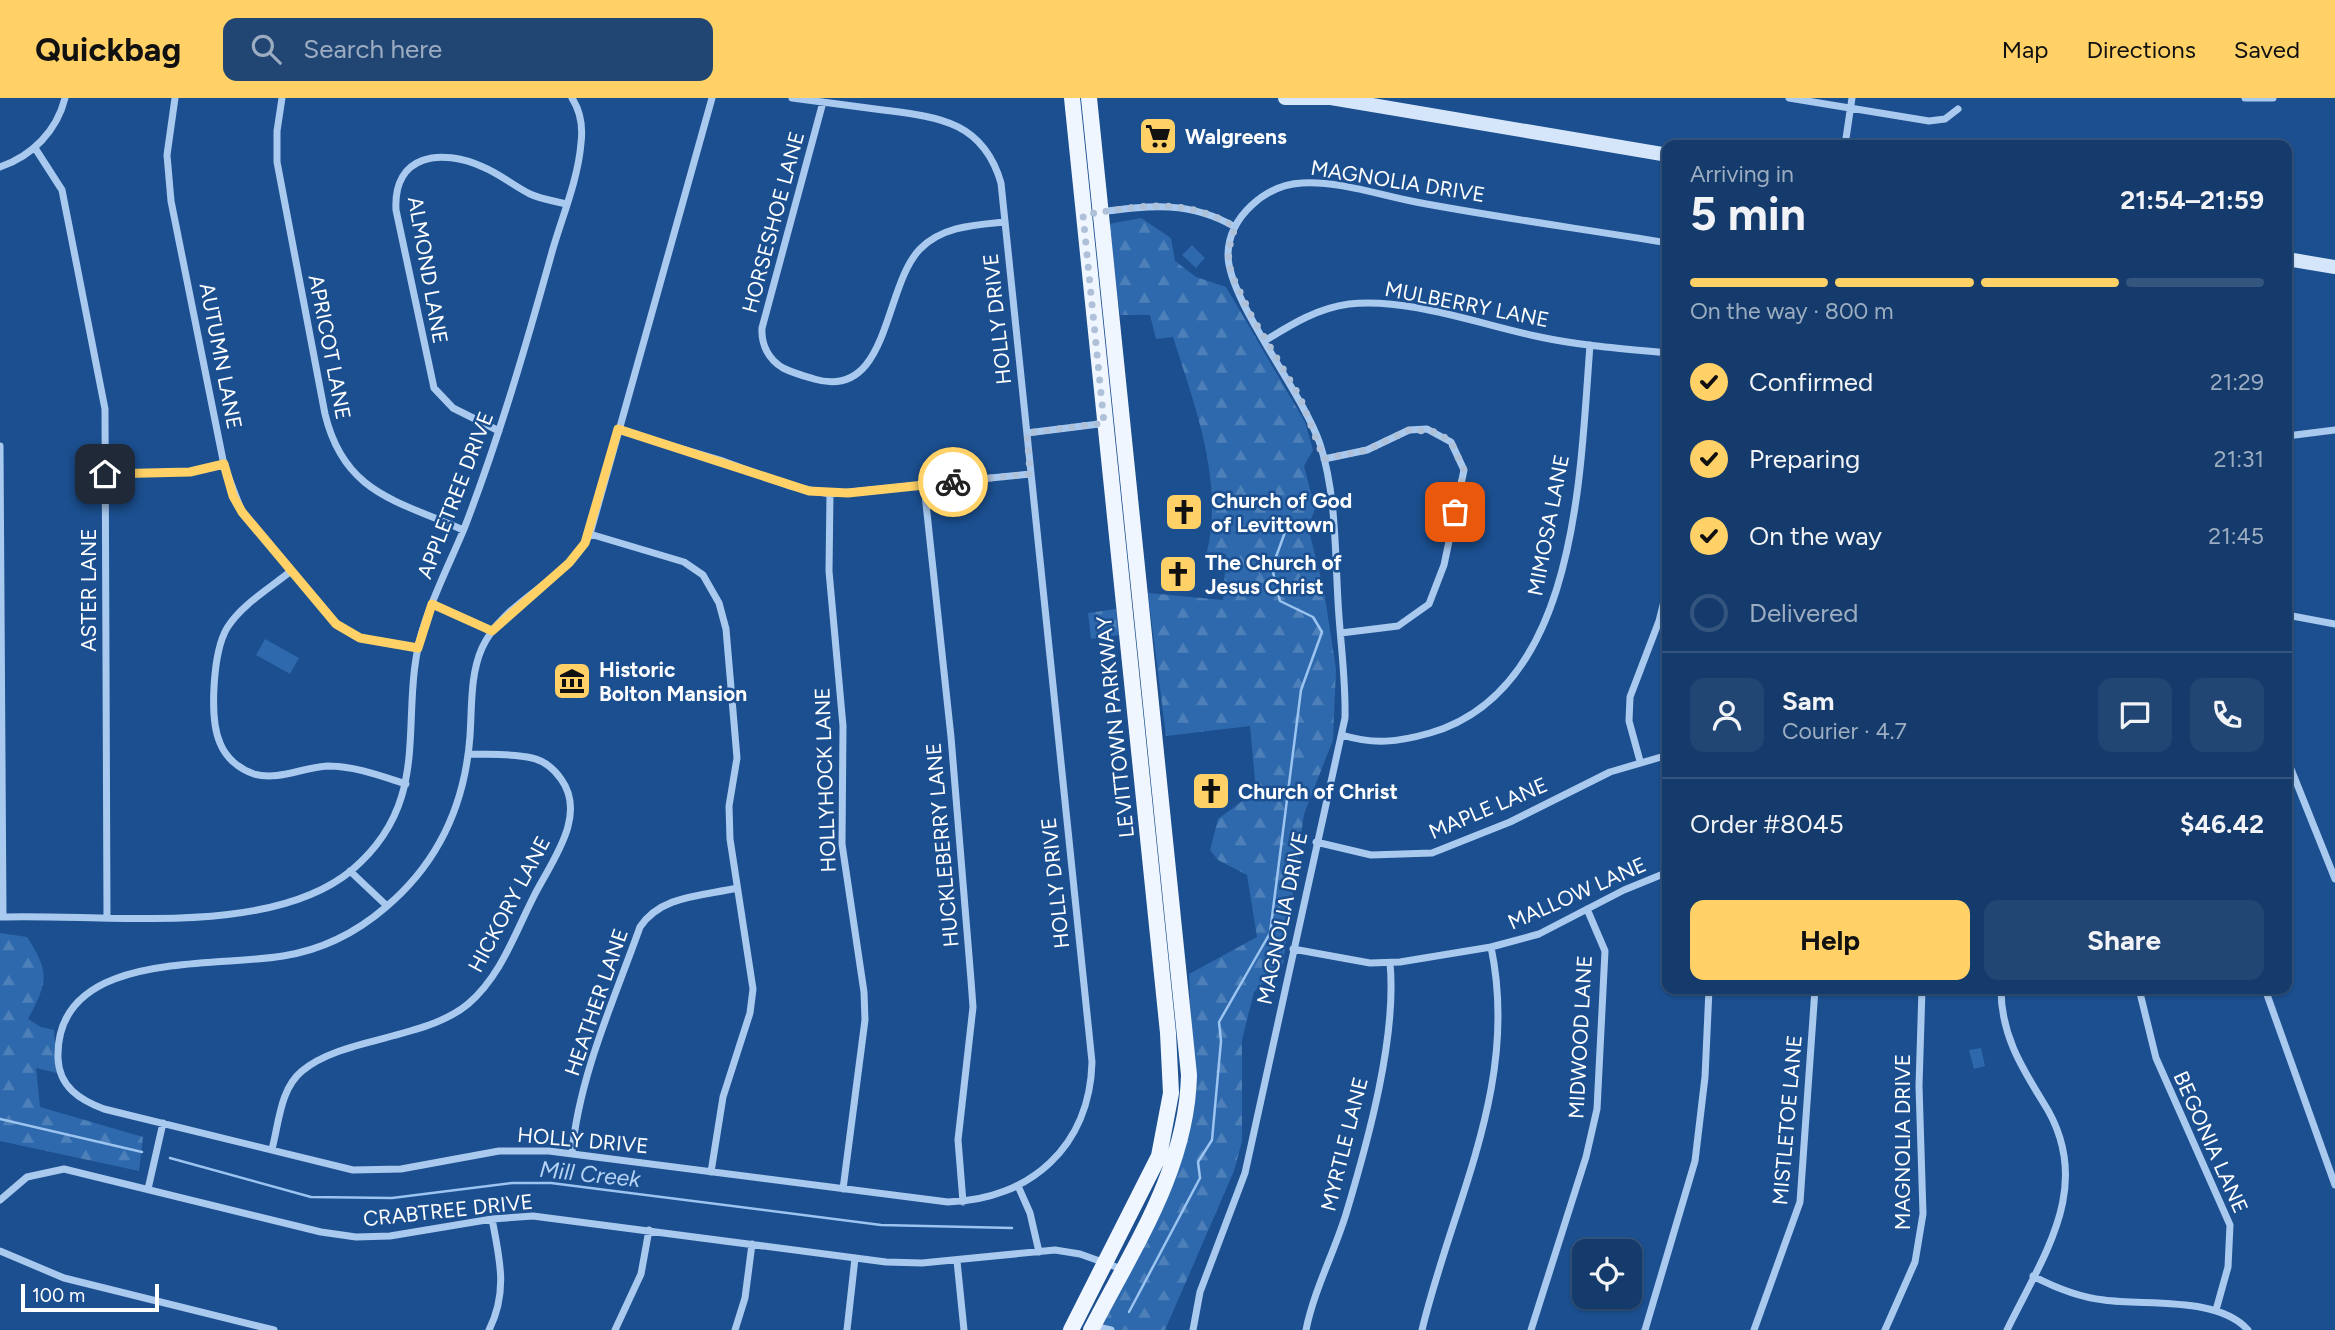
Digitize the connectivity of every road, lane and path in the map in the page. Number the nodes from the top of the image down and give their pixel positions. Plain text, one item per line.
1 (65, 98) edge
2 (175, 98) edge
3 (282, 98) edge
4 (572, 98) edge
5 (712, 98) edge
6 (792, 98) edge
7 (1072, 98) edge
8 (1089, 98) edge
9 (1285, 98) edge
10 (1331, 98) edge
11 (1788, 98) edge
12 (1853, 98) edge
13 (2273, 98) edge
14 (2248, 99) edge
15 (823, 102) junction
16 (1958, 108) dead end
17 (1851, 109) junction
18 (1846, 140) edge
19 (35, 148) junction
20 (1662, 154) edge
21 (0, 167) edge
22 (566, 204) junction
23 (1101, 212) junction
24 (1083, 215) junction
25 (1005, 222) junction
26 (1235, 227) junction
27 (1662, 242) edge
28 (2292, 260) edge
29 (2335, 267) edge
30 (1266, 340) junction
31 (1590, 345) junction
32 (1662, 352) edge
33 (1122, 421) junction
34 (1104, 423) junction
35 (618, 429) junction
36 (499, 430) junction
37 (2335, 430) edge
38 (1027, 433) junction
39 (2292, 435) edge
40 (0, 446) edge
41 (1324, 459) junction
42 (224, 464) junction
43 (105, 474) junction
44 (1030, 474) junction
45 (924, 485) junction
46 (830, 494) junction
47 (463, 530) junction
48 (590, 534) junction
49 (290, 571) junction
50 (432, 604) junction
51 (1662, 609) edge
52 (2292, 616) edge
53 (2335, 624) edge
54 (492, 631) junction
55 (1341, 633) junction
56 (418, 648) junction
57 (1342, 735) junction
58 (468, 754) junction
59 (1662, 756) edge
60 (1640, 761) junction
61 (2292, 772) edge
62 (406, 784) junction
63 (1316, 842) junction
64 (350, 871) junction
65 (1662, 875) edge
66 (2335, 879) edge
67 (737, 888) junction
68 (387, 906) junction
69 (1587, 909) junction
70 (2, 917) edge
71 (107, 918) junction
72 (1491, 947) junction
73 (1293, 949) junction
74 (1390, 963) junction
75 (1709, 994) edge
76 (1815, 994) edge
77 (1922, 994) edge
78 (2001, 994) edge
79 (2140, 994) edge
80 (2267, 994) edge
81 (163, 1123) junction
82 (272, 1149) junction
83 (572, 1153) junction
84 (710, 1172) junction
85 (2335, 1185) edge
86 (1018, 1186) junction
87 (148, 1189) junction
88 (842, 1189) junction
89 (0, 1200) edge
90 (963, 1202) junction
91 (492, 1219) junction
92 (649, 1230) junction
93 (752, 1244) junction
94 (0, 1251) edge
95 (1039, 1252) junction
96 (855, 1258) junction
97 (957, 1261) junction
98 (1105, 1263) junction
99 (1122, 1269) junction
100 (2033, 1276) junction
101 (2216, 1310) junction
102 (1073, 1326) edge
103 (1092, 1328) edge
104 (274, 1330) edge
105 (489, 1330) edge
106 (615, 1330) edge
107 (734, 1330) edge
108 (847, 1330) edge
109 (964, 1330) edge
110 (1111, 1330) edge
111 (1194, 1330) edge
112 (1306, 1330) edge
113 (1422, 1330) edge
114 (1531, 1330) edge
115 (1645, 1330) edge
116 (1754, 1330) edge
117 (1885, 1330) edge
118 (2007, 1330) edge
119 (2248, 1330) edge

1 - 19 street
2 - 42 street, AUTUMN LANE
3 - 47 street, APRICOT LANE
4 - 22 street, APPLETREE DRIVE
5 - 35 street, HOLLY DRIVE
6 - 15 street, HOLLY DRIVE
7 - 24 main road, LEVITTOWN PARKWAY
8 - 23 main road, LEVITTOWN PARKWAY
9 - 10 main road
10 - 20 main road
11 - 17 street
12 - 17 street
13 - 14 street
15 - 25 street, HOLLY DRIVE
15 - 25 street, HORSESHOE LANE
16 - 17 street
17 - 18 street
19 - 21 street
19 - 43 street, ASTER LANE
22 - 36 street, APPLETREE DRIVE
22 - 36 street, ALMOND LANE
23 - 24 street
23 - 26 street
23 - 33 main road, LEVITTOWN PARKWAY
24 - 34 main road, LEVITTOWN PARKWAY
25 - 38 street, HOLLY DRIVE
26 - 27 street, MAGNOLIA DRIVE
26 - 30 street, MAGNOLIA DRIVE
28 - 29 main road
30 - 31 street, MULBERRY LANE
30 - 41 street, MAGNOLIA DRIVE
31 - 32 street, MULBERRY LANE
31 - 57 street, MIMOSA LANE
33 - 34 street
33 - 99 main road, LEVITTOWN PARKWAY
34 - 38 street
34 - 98 main road, LEVITTOWN PARKWAY
35 - 46 street
35 - 48 street, HOLLY DRIVE
36 - 47 street, APPLETREE DRIVE
37 - 39 street
38 - 44 street, HOLLY DRIVE
40 - 70 street
41 - 55 street, MAGNOLIA DRIVE
41 - 55 street
42 - 43 street
42 - 49 street, AUTUMN LANE
43 - 71 street, ASTER LANE
44 - 45 street
44 - 86 street, HOLLY DRIVE
45 - 46 street
45 - 90 street, HUCKLEBERRY LANE
46 - 88 street, HOLLYHOCK LANE
47 - 50 street, APPLETREE DRIVE
48 - 54 street, HOLLY DRIVE
48 - 67 street
49 - 56 street, AUTUMN LANE
49 - 62 street
50 - 54 street
50 - 56 street, APPLETREE DRIVE
51 - 60 street
52 - 53 street
54 - 58 street, HOLLY DRIVE
55 - 57 street, MAGNOLIA DRIVE
56 - 62 street, APPLETREE DRIVE
57 - 63 street, MAGNOLIA DRIVE
58 - 68 street, HOLLY DRIVE
58 - 82 street, HICKORY LANE
59 - 60 street, MAPLE LANE
60 - 63 street, MAPLE LANE
61 - 66 street
62 - 64 street, APPLETREE DRIVE
63 - 73 street, MAGNOLIA DRIVE
64 - 68 street
64 - 71 street, APPLETREE DRIVE
65 - 69 street, MALLOW LANE
67 - 83 street, HEATHER LANE
67 - 84 street
68 - 81 street, HOLLY DRIVE
69 - 72 street, MALLOW LANE
69 - 114 street, MIDWOOD LANE
70 - 71 street, APPLETREE DRIVE
72 - 74 street, MALLOW LANE
72 - 113 street
73 - 74 street, MALLOW LANE
73 - 111 street, MAGNOLIA DRIVE
74 - 112 street, MYRTLE LANE
75 - 115 street
76 - 116 street, MISTLETOE LANE
77 - 117 street, MAGNOLIA DRIVE
78 - 100 street
79 - 101 street, BEGONIA LANE
80 - 85 street
81 - 82 street, HOLLY DRIVE
81 - 87 street
82 - 83 street, HOLLY DRIVE
83 - 84 street, HOLLY DRIVE
84 - 88 street, HOLLY DRIVE
86 - 90 street, HOLLY DRIVE
86 - 95 street
87 - 89 street, CRABTREE DRIVE
87 - 91 street, CRABTREE DRIVE
88 - 90 street, HOLLY DRIVE
91 - 92 street, CRABTREE DRIVE
91 - 105 street
92 - 93 street, CRABTREE DRIVE
92 - 106 street
93 - 96 street, CRABTREE DRIVE
93 - 107 street
94 - 104 street
95 - 97 street, CRABTREE DRIVE
95 - 98 street, CRABTREE DRIVE
96 - 97 street, CRABTREE DRIVE
96 - 108 street
97 - 109 street
98 - 99 street, CRABTREE DRIVE
98 - 102 main road, LEVITTOWN PARKWAY
99 - 103 main road, LEVITTOWN PARKWAY
100 - 101 street
100 - 118 street
101 - 119 street
102 - 103 street
103 - 110 street

